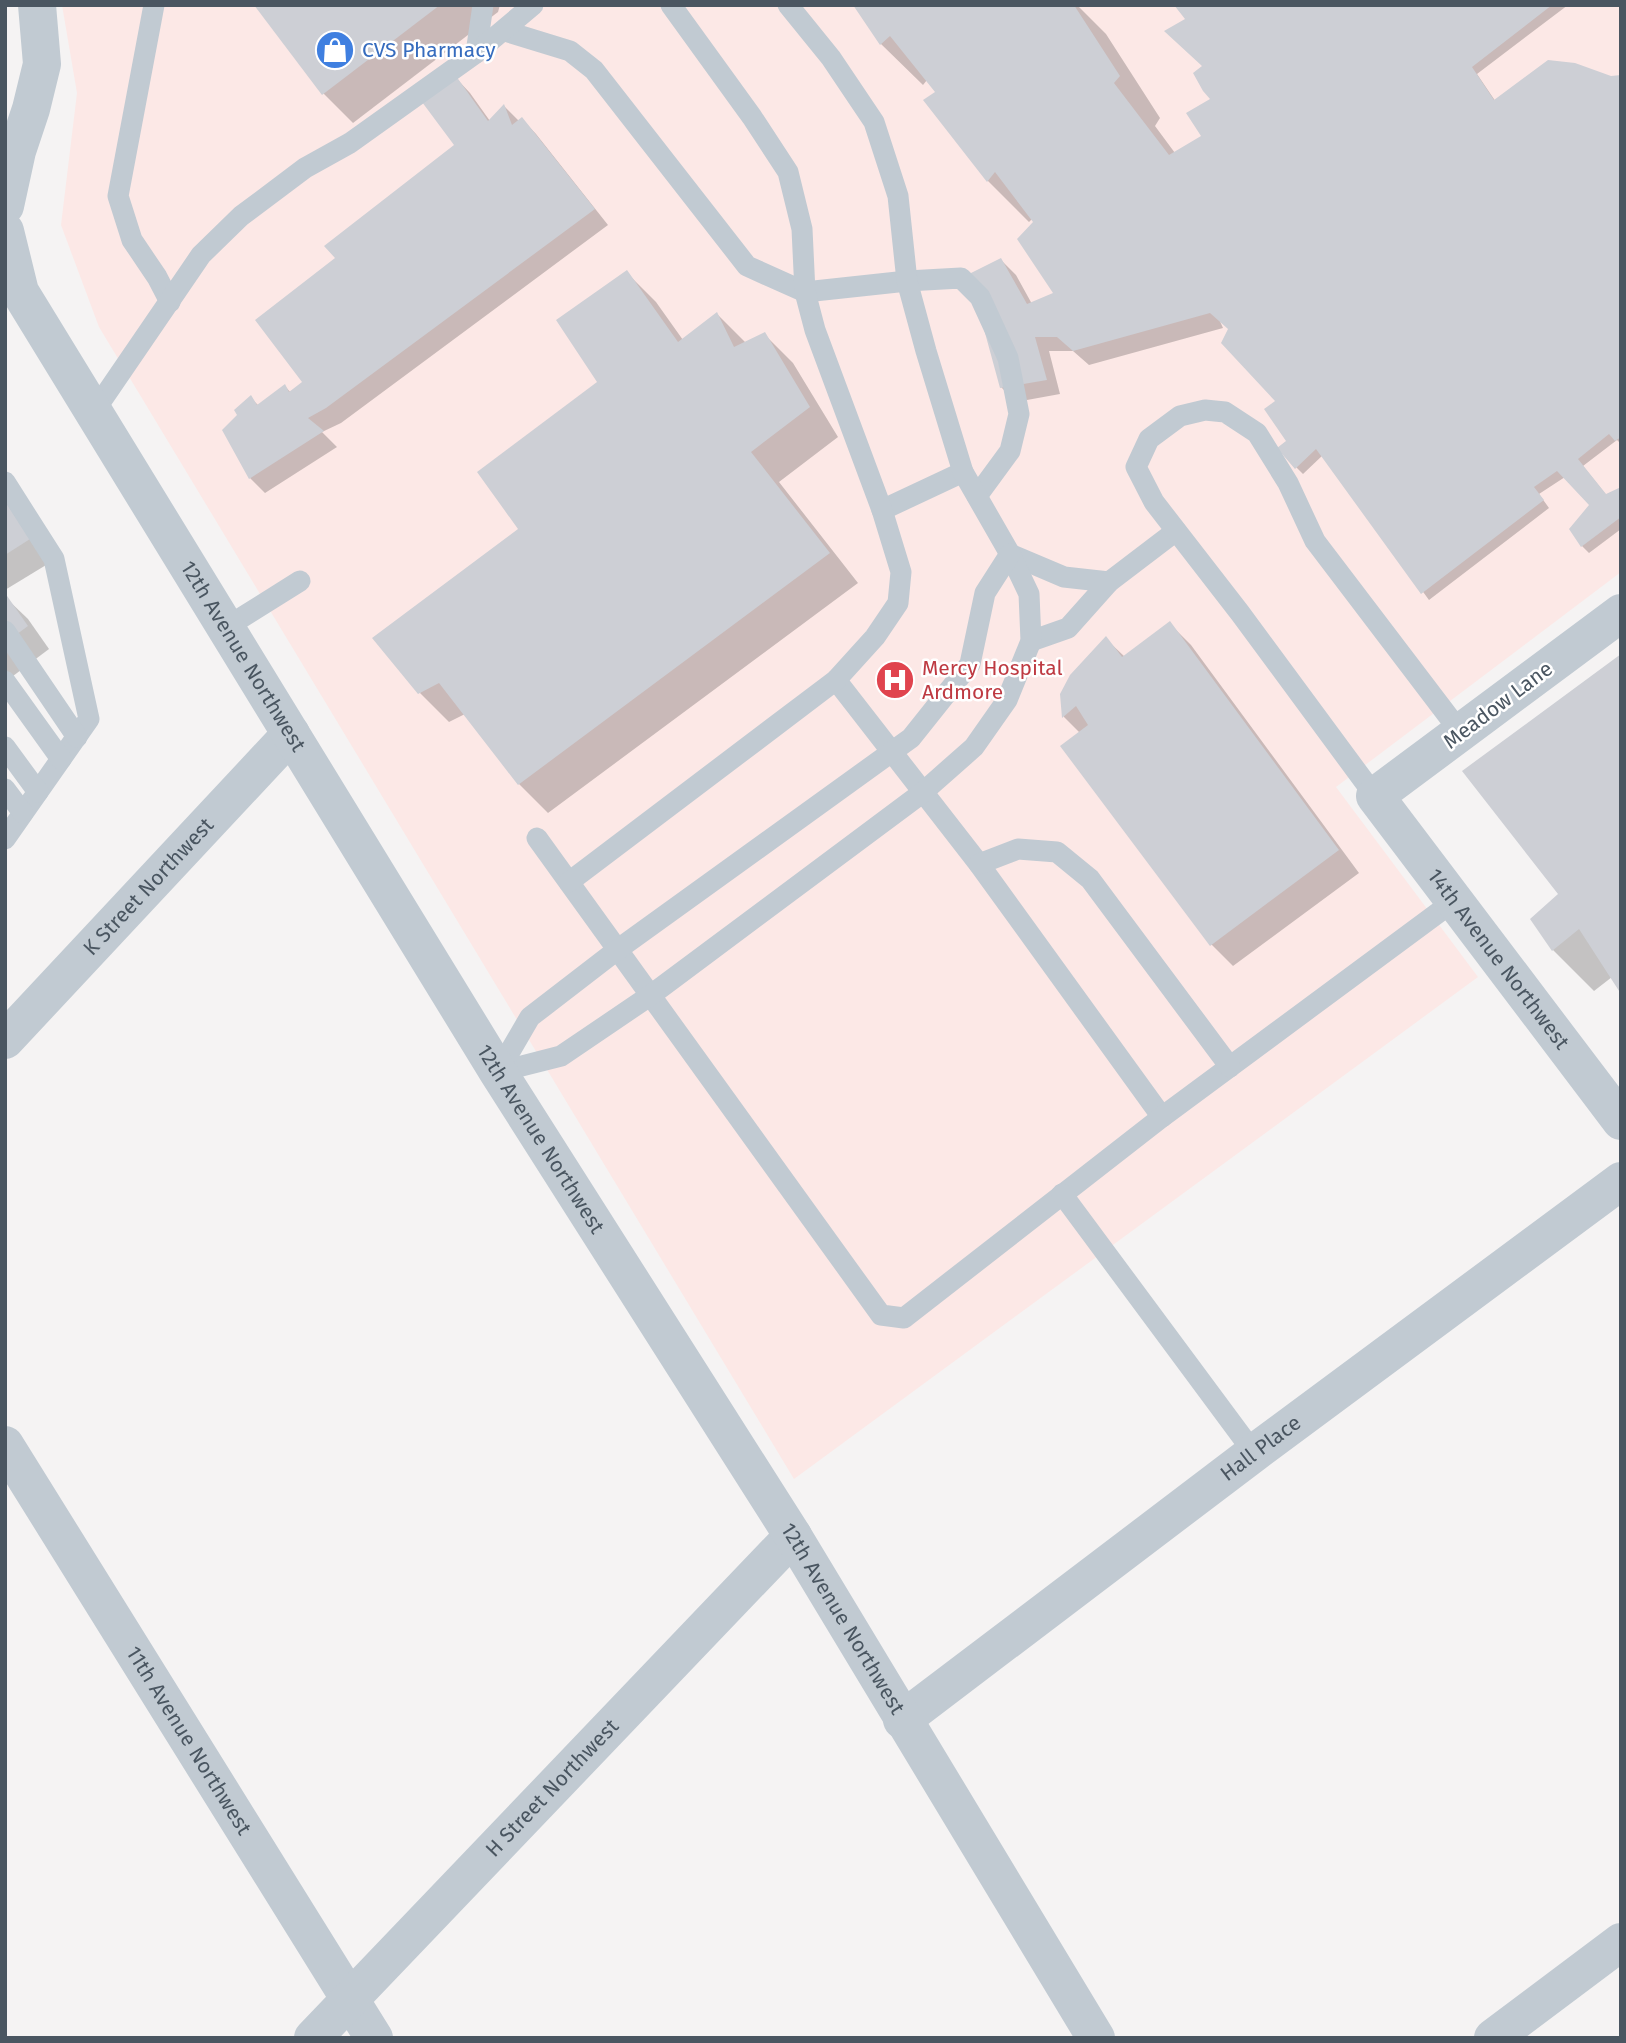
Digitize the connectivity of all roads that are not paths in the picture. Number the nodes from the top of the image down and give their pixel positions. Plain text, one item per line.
1 (37, 5) edge
2 (155, 5) edge
3 (483, 5) edge
4 (533, 5) edge
5 (671, 5) edge
6 (788, 5) edge
7 (505, 31) junction
8 (476, 53) junction
9 (5, 206) edge
10 (5, 231) edge
11 (907, 281) junction
12 (805, 292) junction
13 (170, 302) junction
14 (93, 413) junction
15 (963, 472) junction
16 (5, 482) edge
17 (978, 496) junction
18 (882, 510) junction
19 (1176, 531) junction
20 (1010, 554) junction
21 (300, 581) dead end
22 (1109, 582) junction
23 (1621, 613) edge
24 (225, 628) junction
25 (5, 631) edge
26 (1031, 641) junction
27 (836, 680) junction
28 (5, 681) edge
29 (1461, 733) junction
30 (290, 734) junction
31 (76, 737) junction
32 (5, 747) edge
33 (891, 752) junction
34 (61, 759) junction
35 (5, 789) edge
36 (38, 792) junction
37 (922, 793) junction
38 (1375, 796) junction
39 (23, 813) junction
40 (6, 836) edge
41 (537, 838) dead end
42 (979, 864) junction
43 (569, 883) junction
44 (1454, 901) junction
45 (617, 950) junction
46 (652, 995) junction
47 (5, 1041) edge
48 (1230, 1067) junction
49 (498, 1072) junction
50 (1162, 1117) junction
51 (1621, 1121) edge
52 (1621, 1181) edge
53 (1062, 1194) junction
54 (5, 1445) edge
55 (1254, 1453) junction
56 (793, 1536) junction
57 (902, 1720) junction
58 (1621, 1942) edge
59 (350, 1999) junction
60 (313, 2038) edge
61 (374, 2038) edge
62 (1096, 2038) edge
63 (1493, 2038) edge

1 - 9 street
2 - 13 lane
3 - 8 lane
4 - 7 lane
5 - 12 lane
6 - 11 lane
7 - 8 lane
7 - 12 lane
8 - 13 lane
10 - 14 street, 12th Avenue Northwest
11 - 12 lane
11 - 15 lane
11 - 17 lane
12 - 18 lane
13 - 14 lane
14 - 24 street, 12th Avenue Northwest
15 - 17 lane
15 - 18 lane
16 - 31 lane
17 - 20 lane
18 - 27 lane
19 - 22 lane
19 - 29 lane
19 - 38 lane
20 - 22 lane
20 - 26 lane
20 - 33 lane
21 - 24 lane
22 - 26 lane
23 - 29 street, Meadow Lane
24 - 30 street, 12th Avenue Northwest
25 - 31 lane
26 - 37 lane
27 - 33 lane
27 - 43 lane
28 - 34 lane
29 - 38 street, Meadow Lane
30 - 47 street, K Street Northwest
30 - 49 street, 12th Avenue Northwest
31 - 34 lane
32 - 36 lane
33 - 37 lane
33 - 45 lane
34 - 36 lane
35 - 39 lane
36 - 39 lane
37 - 42 lane
37 - 46 lane
38 - 44 street, 14th Avenue Northwest
39 - 40 lane
41 - 43 lane
42 - 48 lane
42 - 50 lane
43 - 45 lane
44 - 48 lane
44 - 51 street, 14th Avenue Northwest
45 - 46 lane
45 - 49 lane
46 - 49 lane
46 - 53 lane
48 - 50 lane
49 - 56 street, 12th Avenue Northwest
50 - 53 lane
52 - 55 street, Hall Place
53 - 55 lane
54 - 59 street, 11th Avenue Northwest
55 - 57 street, Hall Place
56 - 57 street, 12th Avenue Northwest
56 - 59 street, H Street Northwest
57 - 62 street, 12th Avenue Northwest
58 - 63 street
59 - 60 street, H Street Northwest
59 - 61 street, 11th Avenue Northwest

